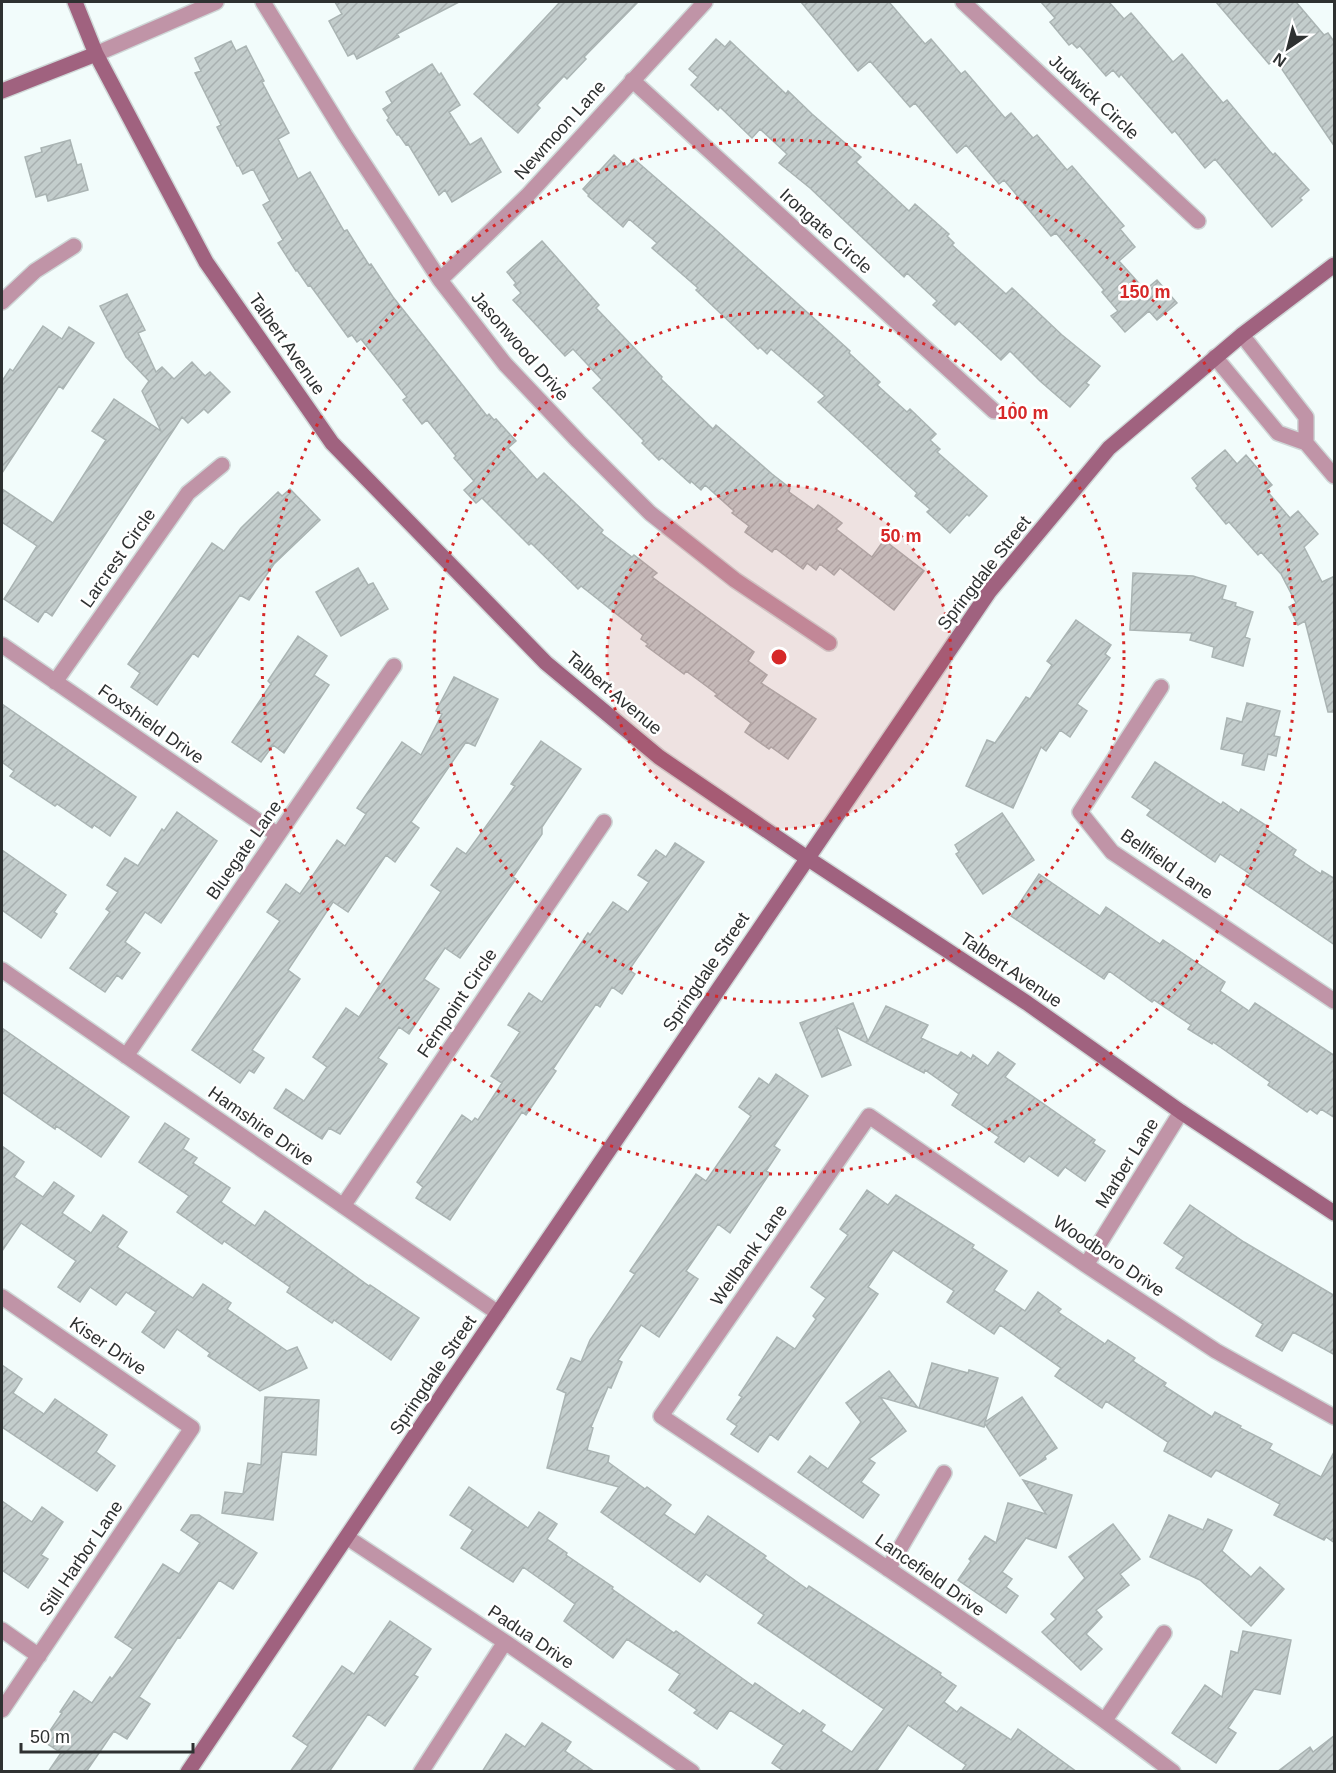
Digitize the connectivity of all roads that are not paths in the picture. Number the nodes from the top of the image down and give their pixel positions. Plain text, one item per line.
1 (75, 2) edge
2 (216, 2) edge
3 (263, 2) edge
4 (705, 2) edge
5 (963, 2) edge
6 (96, 54) junction
7 (632, 80) junction
8 (2, 91) edge
9 (1198, 221) dead end
10 (74, 246) dead end
11 (1335, 265) edge
12 (440, 280) junction
13 (2, 302) edge
14 (1242, 335) junction
15 (1215, 357) junction
16 (994, 411) dead end
17 (1306, 443) junction
18 (222, 465) dead end
19 (1335, 476) edge
20 (829, 643) dead end
21 (2, 645) edge
22 (393, 666) dead end
23 (55, 682) junction
24 (1161, 687) dead end
25 (604, 822) dead end
26 (278, 835) junction
27 (807, 858) junction
28 (2, 970) edge
29 (1335, 1001) edge
30 (126, 1056) junction
31 (1181, 1112) junction
32 (869, 1116) joint
33 (343, 1206) junction
34 (1335, 1213) edge
35 (1086, 1265) junction
36 (2, 1297) edge
37 (498, 1313) junction
38 (661, 1416) joint
39 (1335, 1417) edge
40 (192, 1428) joint
41 (944, 1473) dead end
42 (348, 1538) junction
43 (888, 1569) junction
44 (2, 1630) edge
45 (1164, 1633) dead end
46 (505, 1642) junction
47 (39, 1656) junction
48 (2, 1710) edge
49 (1105, 1720) junction
50 (188, 1772) edge
51 (421, 1772) edge
52 (692, 1772) edge
53 (1173, 1772) edge

1 - 6 street, Talbert Avenue
2 - 6 street
3 - 12 street, Jasonwood Drive
4 - 7 street, Newmoon Lane
5 - 9 street, Judwick Circle
6 - 8 street
6 - 27 street, Talbert Avenue
7 - 12 street, Newmoon Lane
7 - 16 street, Irongate Circle
10 - 13 street
11 - 14 street, Springdale Street
12 - 20 street, Jasonwood Drive
14 - 15 street, Springdale Street
14 - 17 street
15 - 17 street
15 - 27 street, Springdale Street
17 - 19 street
18 - 23 street, Larcrest Circle
21 - 23 street, Foxshield Drive
22 - 26 street, Bluegate Lane
23 - 26 street, Foxshield Drive
24 - 29 street, Bellfield Lane
25 - 33 street, Fernpoint Circle
26 - 30 street, Bluegate Lane
27 - 31 street, Talbert Avenue
27 - 37 street, Springdale Street
28 - 30 street, Hamshire Drive
30 - 33 street, Hamshire Drive
31 - 34 street, Talbert Avenue
31 - 35 street, Marber Lane
32 - 35 street, Woodboro Drive
32 - 38 street, Wellbank Lane
33 - 37 street, Hamshire Drive
35 - 39 street, Woodboro Drive
36 - 40 street, Kiser Drive
37 - 42 street, Springdale Street
38 - 43 street, Lancefield Drive
40 - 47 street, Still Harbor Lane
41 - 43 street
42 - 46 street, Padua Drive
42 - 50 street, Springdale Street
43 - 49 street, Lancefield Drive
44 - 47 street
45 - 49 street
46 - 51 street
46 - 52 street, Padua Drive
47 - 48 street, Still Harbor Lane
49 - 53 street, Lancefield Drive

